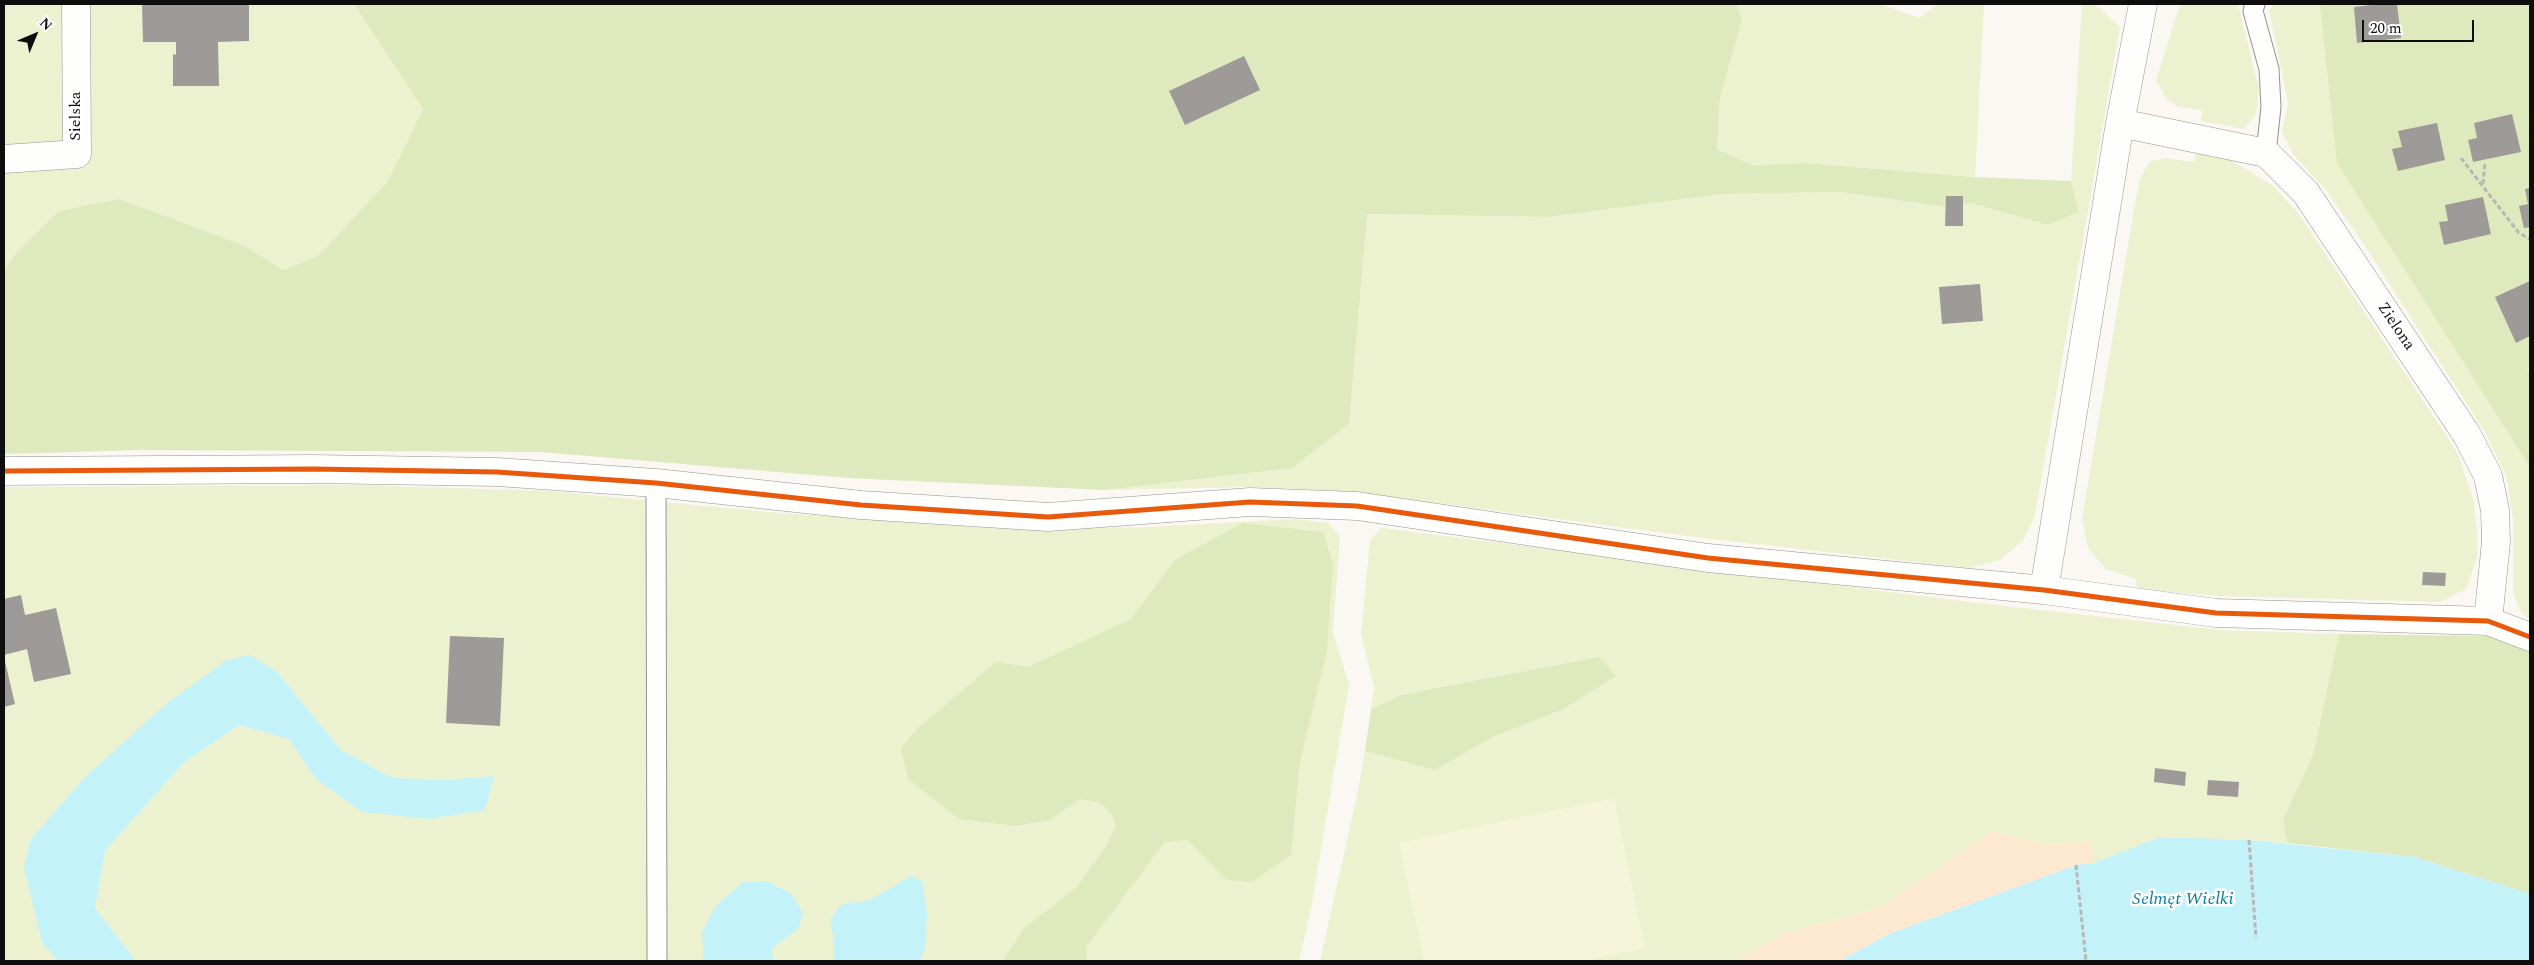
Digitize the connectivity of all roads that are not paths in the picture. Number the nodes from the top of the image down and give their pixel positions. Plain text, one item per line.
1 (76, 4) edge
2 (2143, 4) edge
3 (2255, 4) edge
4 (2120, 123) junction
5 (2266, 153) junction
6 (4, 159) edge
7 (4, 471) edge
8 (656, 482) junction
9 (2044, 590) junction
10 (2488, 621) junction
11 (2530, 637) edge
12 (657, 961) edge

1 - 6 street, Sielska
2 - 4 street
3 - 5 lane
4 - 5 street
4 - 9 street
5 - 10 street, Zielona
7 - 8 street
8 - 9 street
8 - 12 lane
9 - 10 street
10 - 11 street

